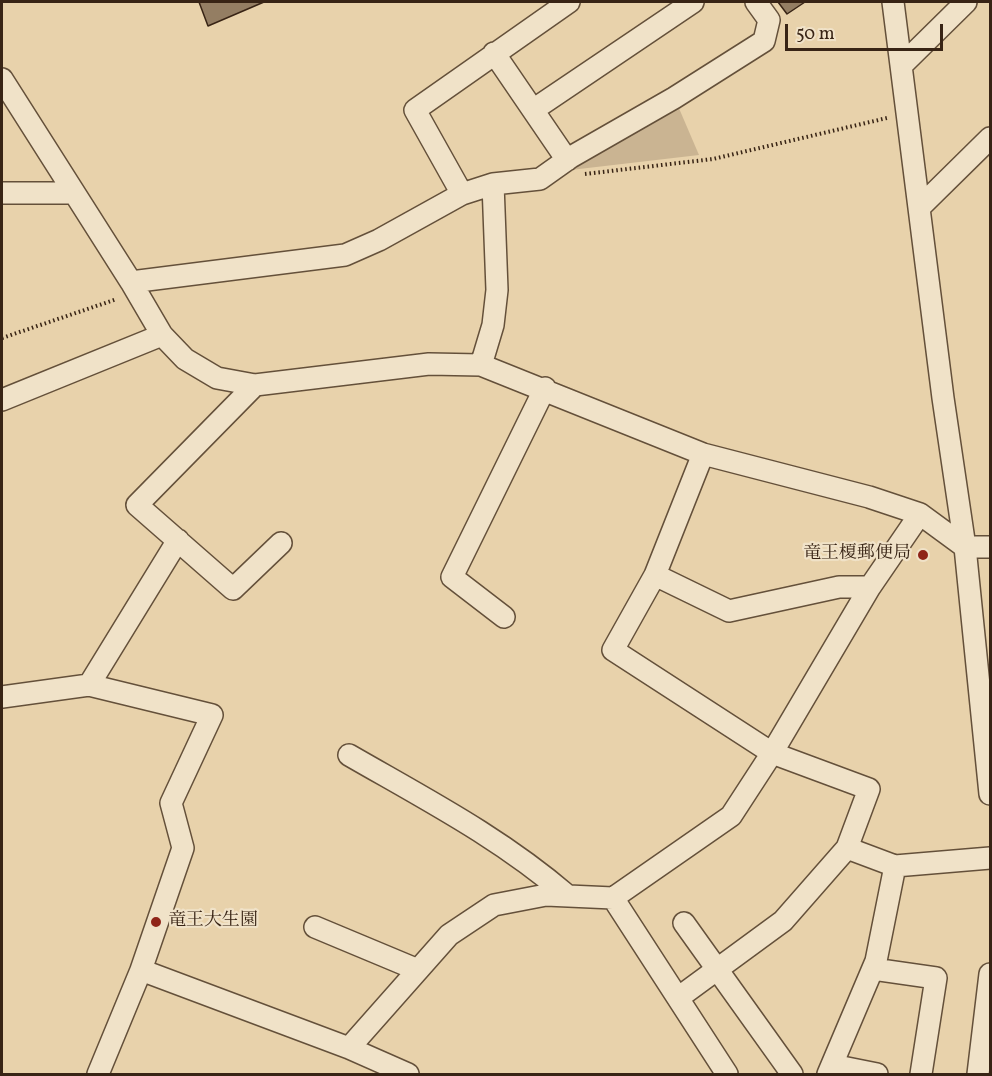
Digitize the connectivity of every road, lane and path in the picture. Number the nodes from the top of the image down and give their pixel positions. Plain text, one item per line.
1 (570, 2) edge
2 (693, 2) edge
3 (756, 2) edge
4 (893, 2) edge
5 (966, 2) edge
6 (494, 53) junction
7 (901, 66) junction
8 (2, 79) edge
9 (533, 110) junction
10 (907, 113) junction
11 (990, 138) edge
12 (567, 160) junction
13 (582, 174) dead end
14 (493, 184) junction
15 (74, 192) junction
16 (2, 193) edge
17 (462, 194) junction
18 (920, 207) junction
19 (134, 287) junction
20 (162, 335) junction
21 (2, 338) edge
22 (481, 365) junction
23 (255, 385) junction
24 (545, 388) junction
25 (2, 400) edge
26 (703, 454) junction
27 (920, 514) junction
28 (178, 540) junction
29 (281, 543) dead end
30 (965, 547) junction
31 (990, 547) edge
32 (655, 575) junction
33 (870, 587) junction
34 (504, 617) dead end
35 (88, 685) junction
36 (2, 697) edge
37 (772, 753) junction
38 (349, 755) dead end
39 (990, 795) edge
40 (847, 848) junction
41 (990, 858) edge
42 (895, 866) junction
43 (568, 896) junction
44 (613, 898) junction
45 (684, 923) dead end
46 (315, 927) dead end
47 (873, 969) junction
48 (141, 970) junction
49 (418, 970) junction
50 (717, 970) junction
51 (990, 974) edge
52 (678, 998) junction
53 (349, 1048) junction
54 (830, 1070) edge
55 (98, 1074) edge
56 (408, 1074) edge
57 (727, 1074) edge
58 (792, 1074) edge
59 (877, 1074) edge
60 (921, 1074) edge
61 (978, 1074) edge

1 - 6 street
2 - 9 street
3 - 12 street
4 - 7 street
5 - 7 street
6 - 9 street
6 - 17 street
7 - 10 street
8 - 15 street
9 - 12 street
10 - 13 path
10 - 18 street
11 - 18 street
12 - 14 street
14 - 17 street
14 - 22 street
15 - 16 street
15 - 19 street
17 - 19 street
18 - 30 street
19 - 20 street
19 - 21 path
20 - 23 street
20 - 25 street
22 - 23 street
22 - 24 street
23 - 28 street
24 - 26 street
24 - 34 street
26 - 27 street
26 - 32 street
27 - 30 street
27 - 33 street
28 - 29 street
28 - 35 street
30 - 31 street
30 - 39 street
32 - 33 street
32 - 37 street
33 - 37 street
35 - 36 street
35 - 48 street
37 - 40 street
37 - 44 street
38 - 43 street
40 - 42 street
40 - 50 street
41 - 42 street
42 - 47 street
43 - 44 street
43 - 49 street
44 - 52 street
45 - 50 street
46 - 49 street
47 - 54 street
47 - 60 street
48 - 53 street
48 - 55 street
49 - 53 street
50 - 52 street
50 - 58 street
51 - 61 street
52 - 57 street
53 - 56 street
54 - 59 street

